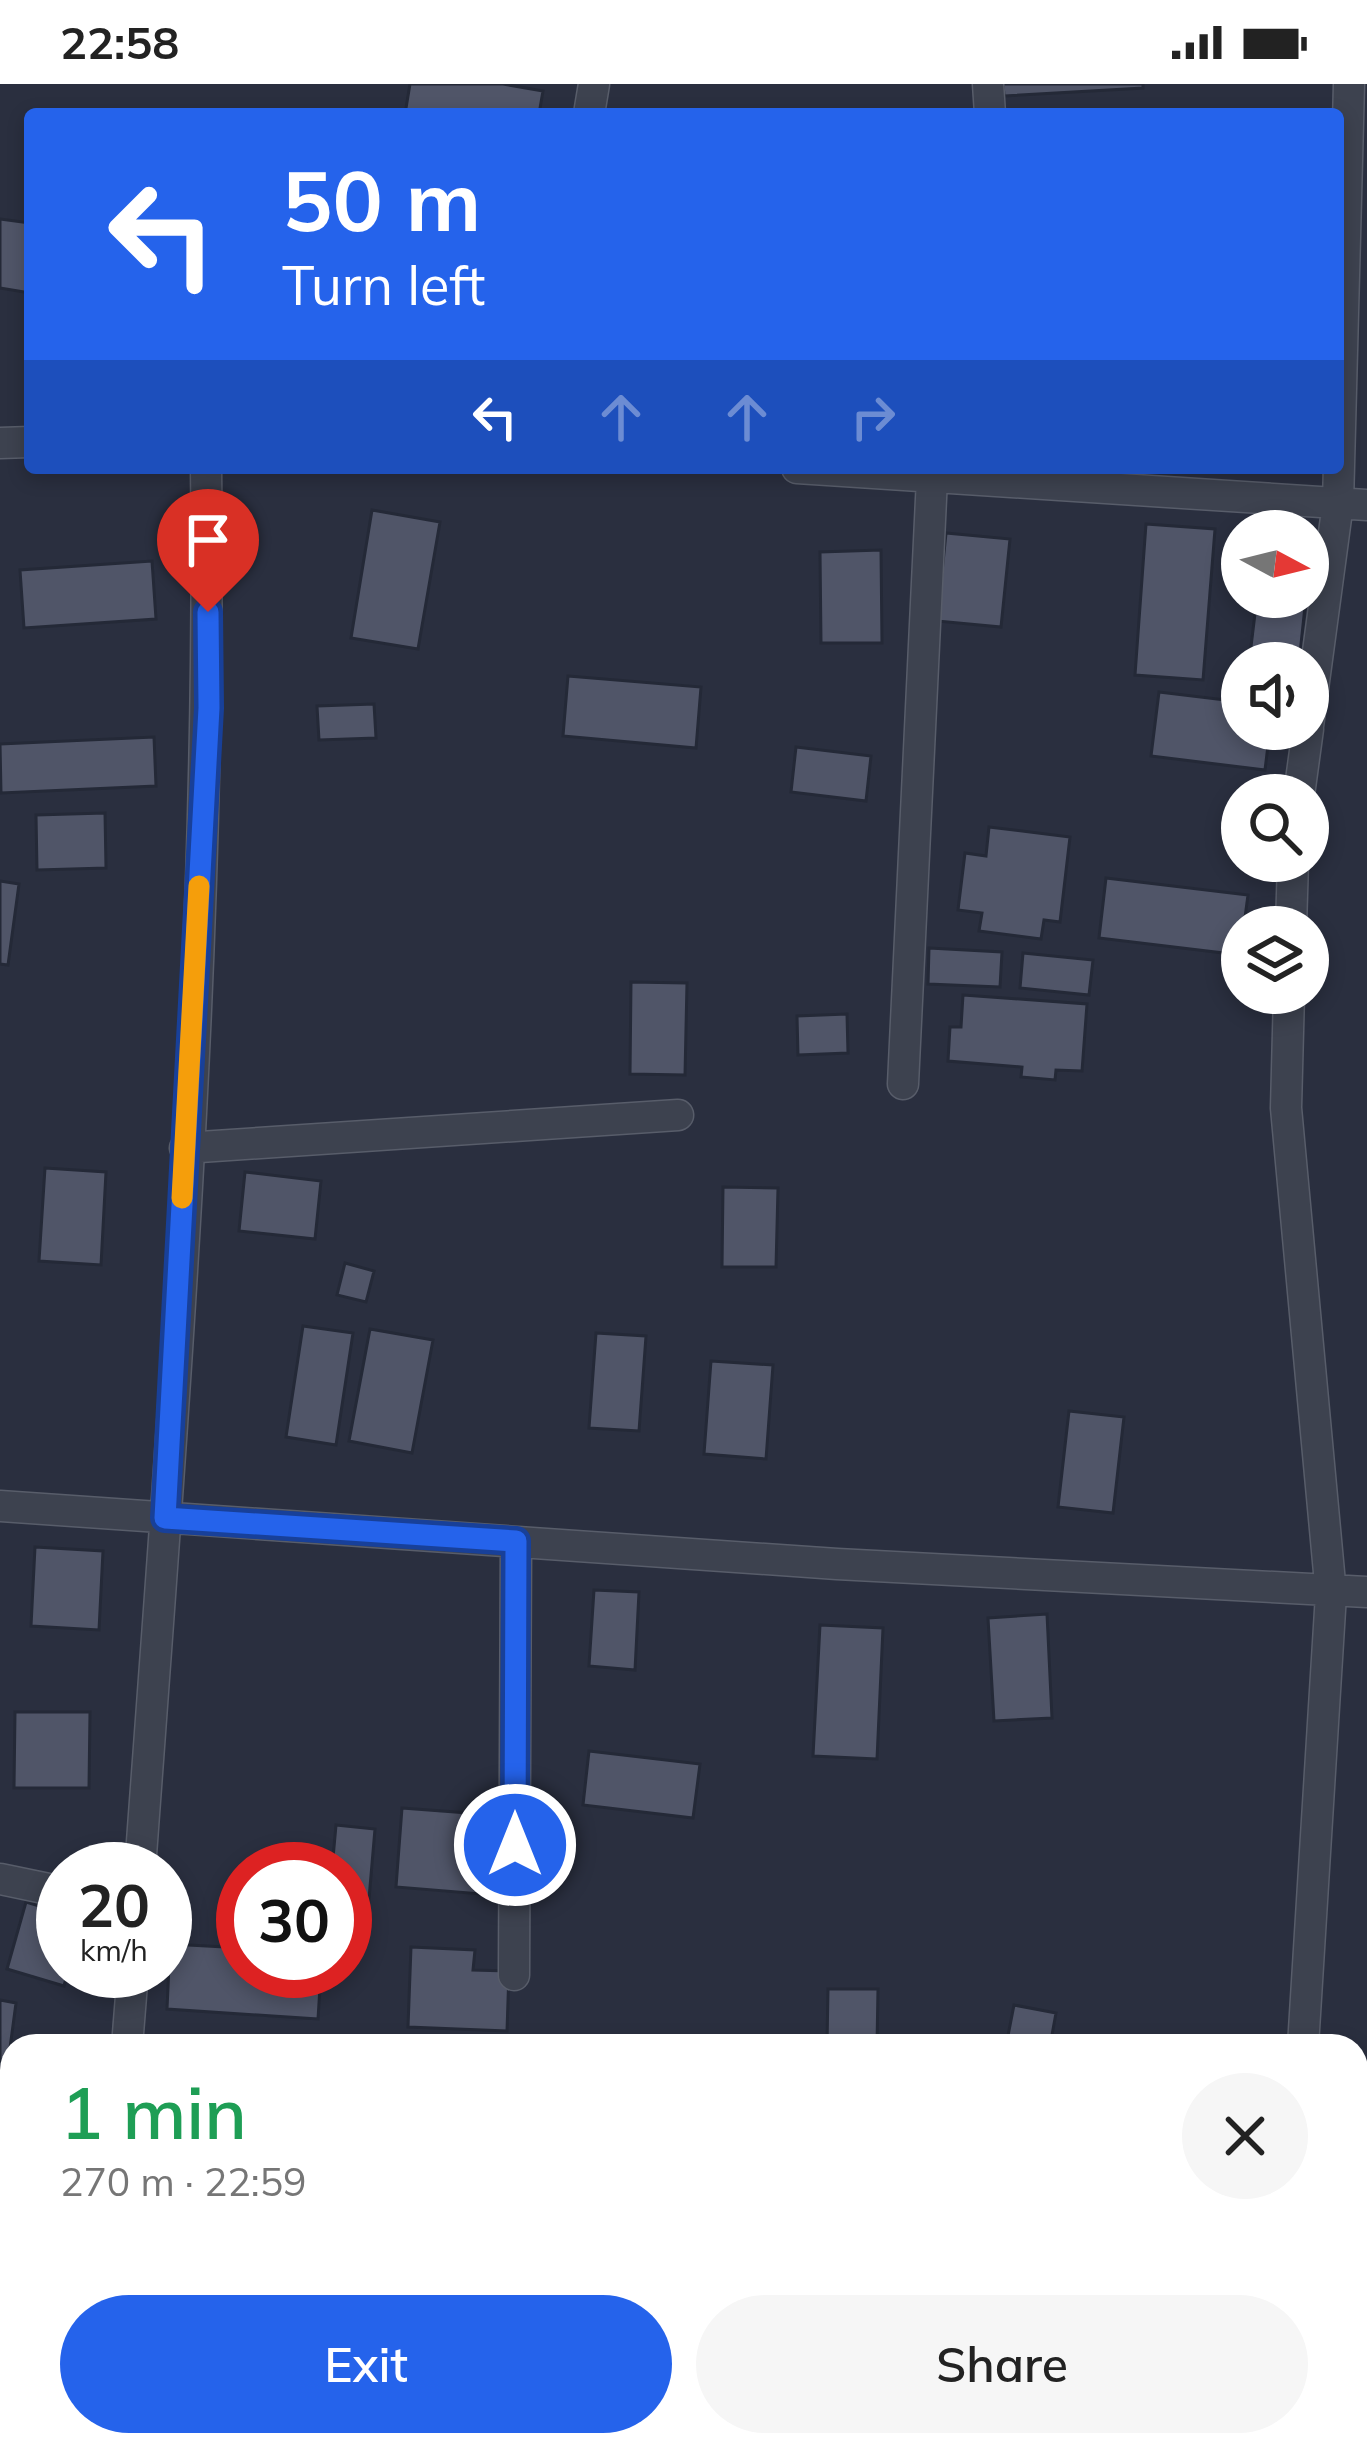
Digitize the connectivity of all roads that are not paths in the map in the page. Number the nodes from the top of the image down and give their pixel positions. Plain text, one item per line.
1 (1349, 84) edge
2 (206, 474) edge
3 (878, 474) edge
4 (1043, 477) edge
5 (932, 478) junction
6 (1353, 504) edge
7 (1325, 642) edge
8 (1288, 1014) edge
9 (903, 1084) dead end
10 (678, 1115) dead end
11 (185, 1148) junction
12 (0, 1506) edge
13 (165, 1518) junction
14 (516, 1541) junction
15 (1367, 1592) edge
16 (1331, 1594) junction
17 (142, 1842) edge
18 (0, 1879) edge
19 (36, 1886) edge
20 (514, 1975) dead end
21 (131, 1998) edge
22 (129, 2034) edge
23 (1304, 2034) edge

1 - 6 street
2 - 11 street
3 - 5 street
4 - 5 street
4 - 6 street
5 - 9 street
6 - 7 street
8 - 16 street
10 - 11 street
11 - 13 street
12 - 13 street
13 - 14 street
13 - 17 street
14 - 16 street
14 - 20 street
15 - 16 street
16 - 23 street
18 - 19 street
21 - 22 street

